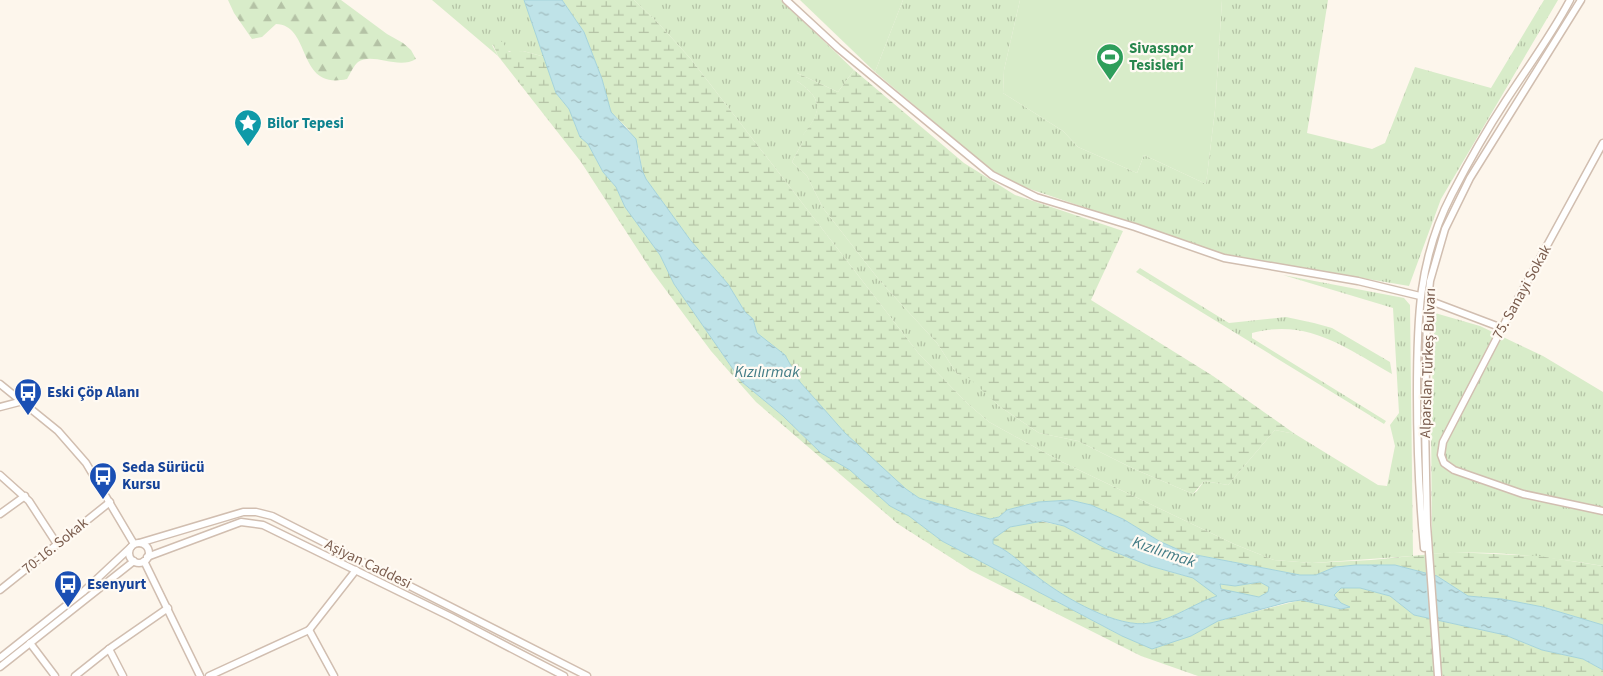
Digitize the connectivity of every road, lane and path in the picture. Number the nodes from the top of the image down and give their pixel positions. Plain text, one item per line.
1 (786, 0) edge
2 (1570, 0) edge
3 (1581, 0) edge
4 (1603, 143) edge
5 (1420, 296) junction
6 (1428, 300) junction
7 (1502, 328) junction
8 (0, 384) edge
9 (22, 401) junction
10 (0, 407) edge
11 (0, 475) edge
12 (25, 496) junction
13 (110, 502) junction
14 (1603, 511) edge
15 (0, 514) edge
16 (1426, 537) junction
17 (57, 544) junction
18 (135, 545) junction
19 (145, 559) junction
20 (134, 561) junction
21 (356, 570) junction
22 (0, 590) edge
23 (168, 608) junction
24 (309, 630) junction
25 (30, 643) junction
26 (110, 649) junction
27 (2, 654) edge
28 (0, 667) edge
29 (54, 676) edge
30 (75, 676) edge
31 (123, 676) edge
32 (200, 676) edge
33 (209, 676) edge
34 (334, 676) edge
35 (564, 676) edge
36 (587, 676) edge
37 (1436, 676) edge

1 - 5 street
2 - 5 street, Alparslan Türkeş Bulvarı
3 - 6 street, Alparslan Türkeş Bulvarı
4 - 7 street, 75. Sanayi Sokak
5 - 16 street, Alparslan Türkeş Bulvarı
6 - 7 street
6 - 16 street, Alparslan Türkeş Bulvarı
7 - 14 street, 75. Sanayi Sokak
8 - 9 street
9 - 10 street
9 - 13 street
11 - 12 street
12 - 15 street
12 - 17 street
13 - 17 street, 70-16. Sokak
13 - 18 street
16 - 37 street, Alparslan Türkeş Bulvarı
17 - 22 street, 70-16. Sokak
18 - 19 street
18 - 20 street
18 - 27 street
18 - 36 street, Aşiyan Caddesi
19 - 20 street
19 - 21 street, Aşiyan Caddesi
19 - 23 street
20 - 25 street
21 - 24 street
21 - 35 street, Aşiyan Caddesi
23 - 26 street
23 - 32 street
24 - 33 street
24 - 34 street
25 - 28 street
25 - 29 street
26 - 30 street
26 - 31 street

